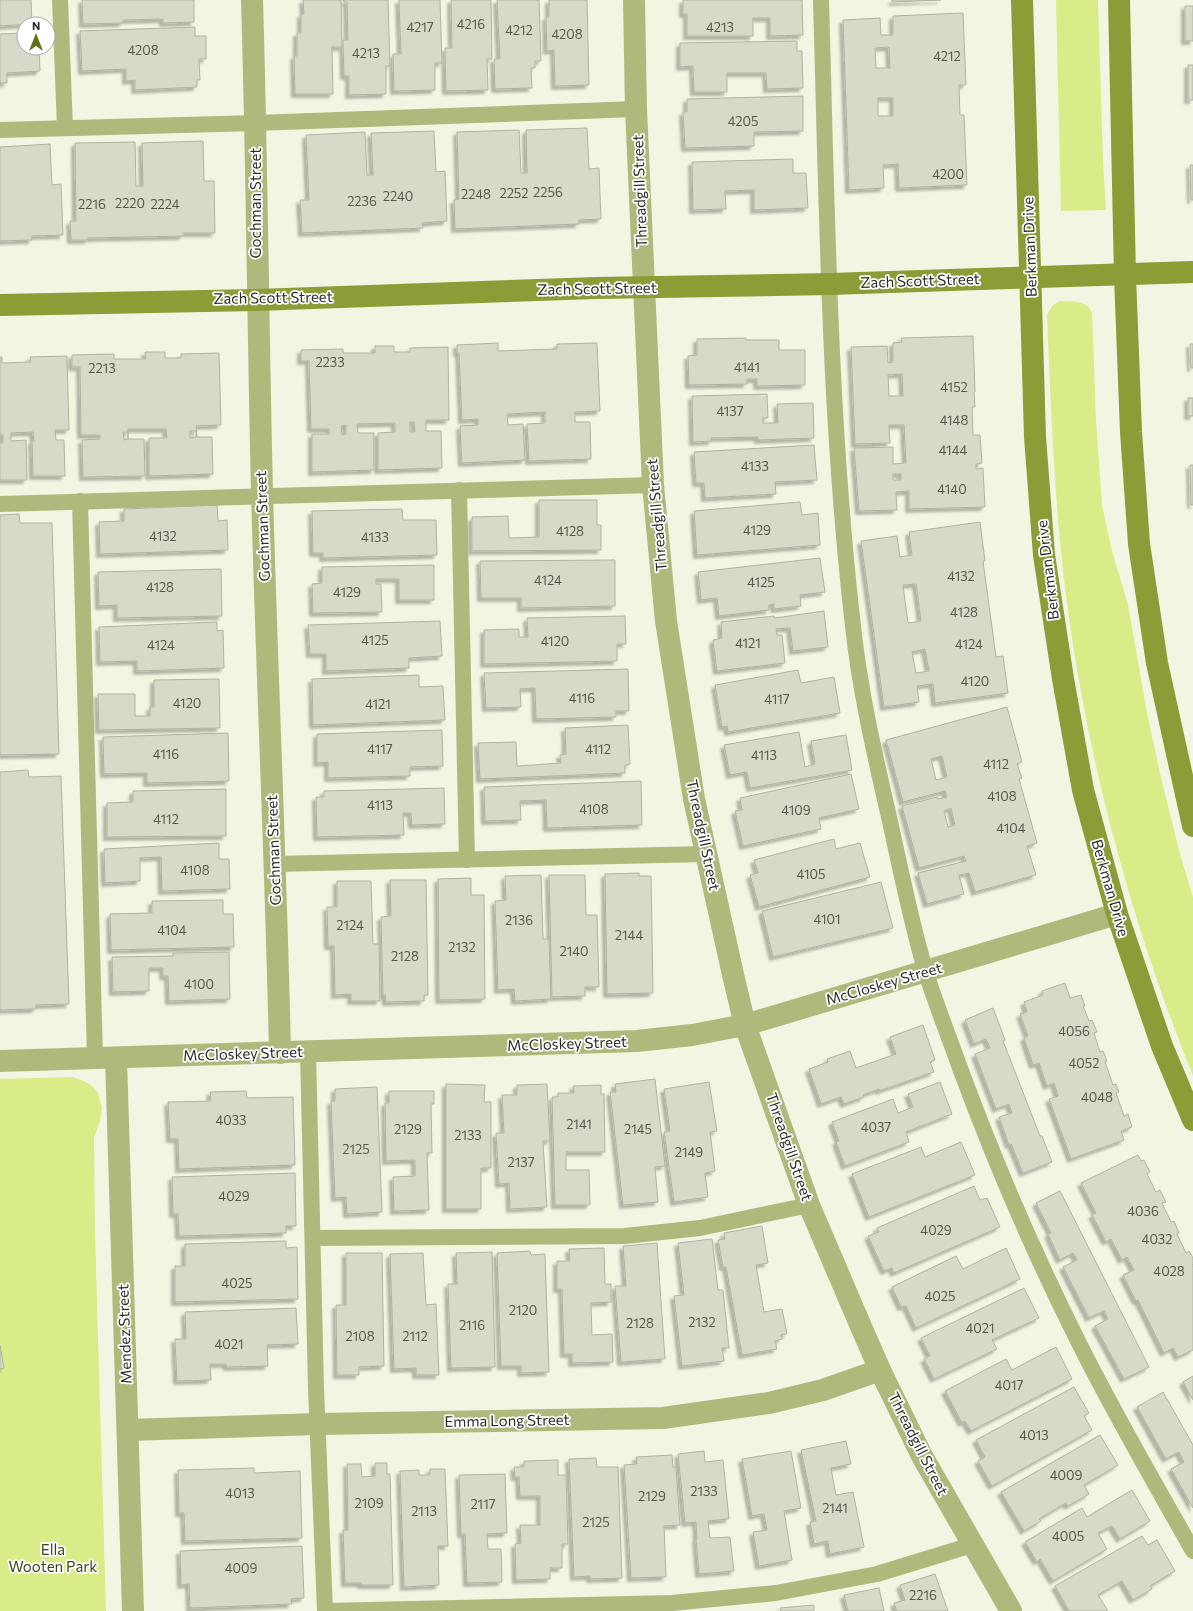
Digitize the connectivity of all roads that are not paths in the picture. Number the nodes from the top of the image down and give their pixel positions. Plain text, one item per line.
1 (60, 0) edge
2 (252, 0) edge
3 (634, 0) edge
4 (821, 0) edge
5 (1022, 0) edge
6 (1119, 0) edge
7 (636, 108) junction
8 (256, 123) junction
9 (65, 128) junction
10 (0, 130) edge
11 (1193, 272) edge
12 (1125, 276) junction
13 (1031, 278) junction
14 (830, 284) junction
15 (644, 288) junction
16 (257, 300) junction
17 (0, 305) edge
18 (653, 485) junction
19 (459, 490) junction
20 (262, 496) junction
21 (80, 501) junction
22 (0, 504) edge
23 (1193, 826) edge
24 (706, 854) junction
25 (467, 860) junction
26 (274, 864) junction
27 (1117, 914) junction
28 (926, 972) junction
29 (745, 1025) junction
30 (308, 1052) junction
31 (280, 1053) junction
32 (105, 1058) junction
33 (0, 1061) edge
34 (1193, 1120) edge
35 (809, 1205) junction
36 (313, 1238) junction
37 (880, 1370) junction
38 (318, 1424) junction
39 (128, 1430) junction
40 (972, 1545) junction
41 (1193, 1551) edge
42 (133, 1611) edge
43 (1011, 1611) edge

1 - 9 lane
2 - 8 street, Gochman Street
3 - 7 street, Threadgill Street
4 - 14 lane
5 - 13 street, Berkman Drive
6 - 12 street
7 - 8 lane
7 - 15 street, Threadgill Street
8 - 9 lane
8 - 16 street, Gochman Street
9 - 10 lane
11 - 12 street, Zach Scott Street
12 - 13 street, Zach Scott Street
12 - 23 street
13 - 14 street, Zach Scott Street
13 - 27 street, Berkman Drive
14 - 15 street, Zach Scott Street
14 - 28 lane
15 - 16 street, Zach Scott Street
15 - 18 street, Threadgill Street
16 - 17 street, Zach Scott Street
16 - 20 street, Gochman Street
18 - 19 lane
18 - 24 street, Threadgill Street
19 - 20 lane
19 - 25 lane
20 - 21 lane
20 - 26 street, Gochman Street
21 - 22 lane
21 - 32 lane
24 - 25 lane
24 - 29 street, Threadgill Street
25 - 26 lane
26 - 31 street, Gochman Street
27 - 28 street, McCloskey Street
27 - 34 street, Berkman Drive
28 - 29 street, McCloskey Street
28 - 41 lane
29 - 30 street, McCloskey Street
29 - 35 street, Threadgill Street
30 - 31 street, McCloskey Street
30 - 36 lane
31 - 32 street, McCloskey Street
32 - 33 street, McCloskey Street
32 - 39 street, Mendez Street
35 - 36 lane
35 - 37 street, Threadgill Street
36 - 38 lane
37 - 38 street, Emma Long Street
37 - 40 street, Threadgill Street
38 - 39 street, Emma Long Street
38 - 40 lane
39 - 42 street, Mendez Street
40 - 43 street, Threadgill Street

